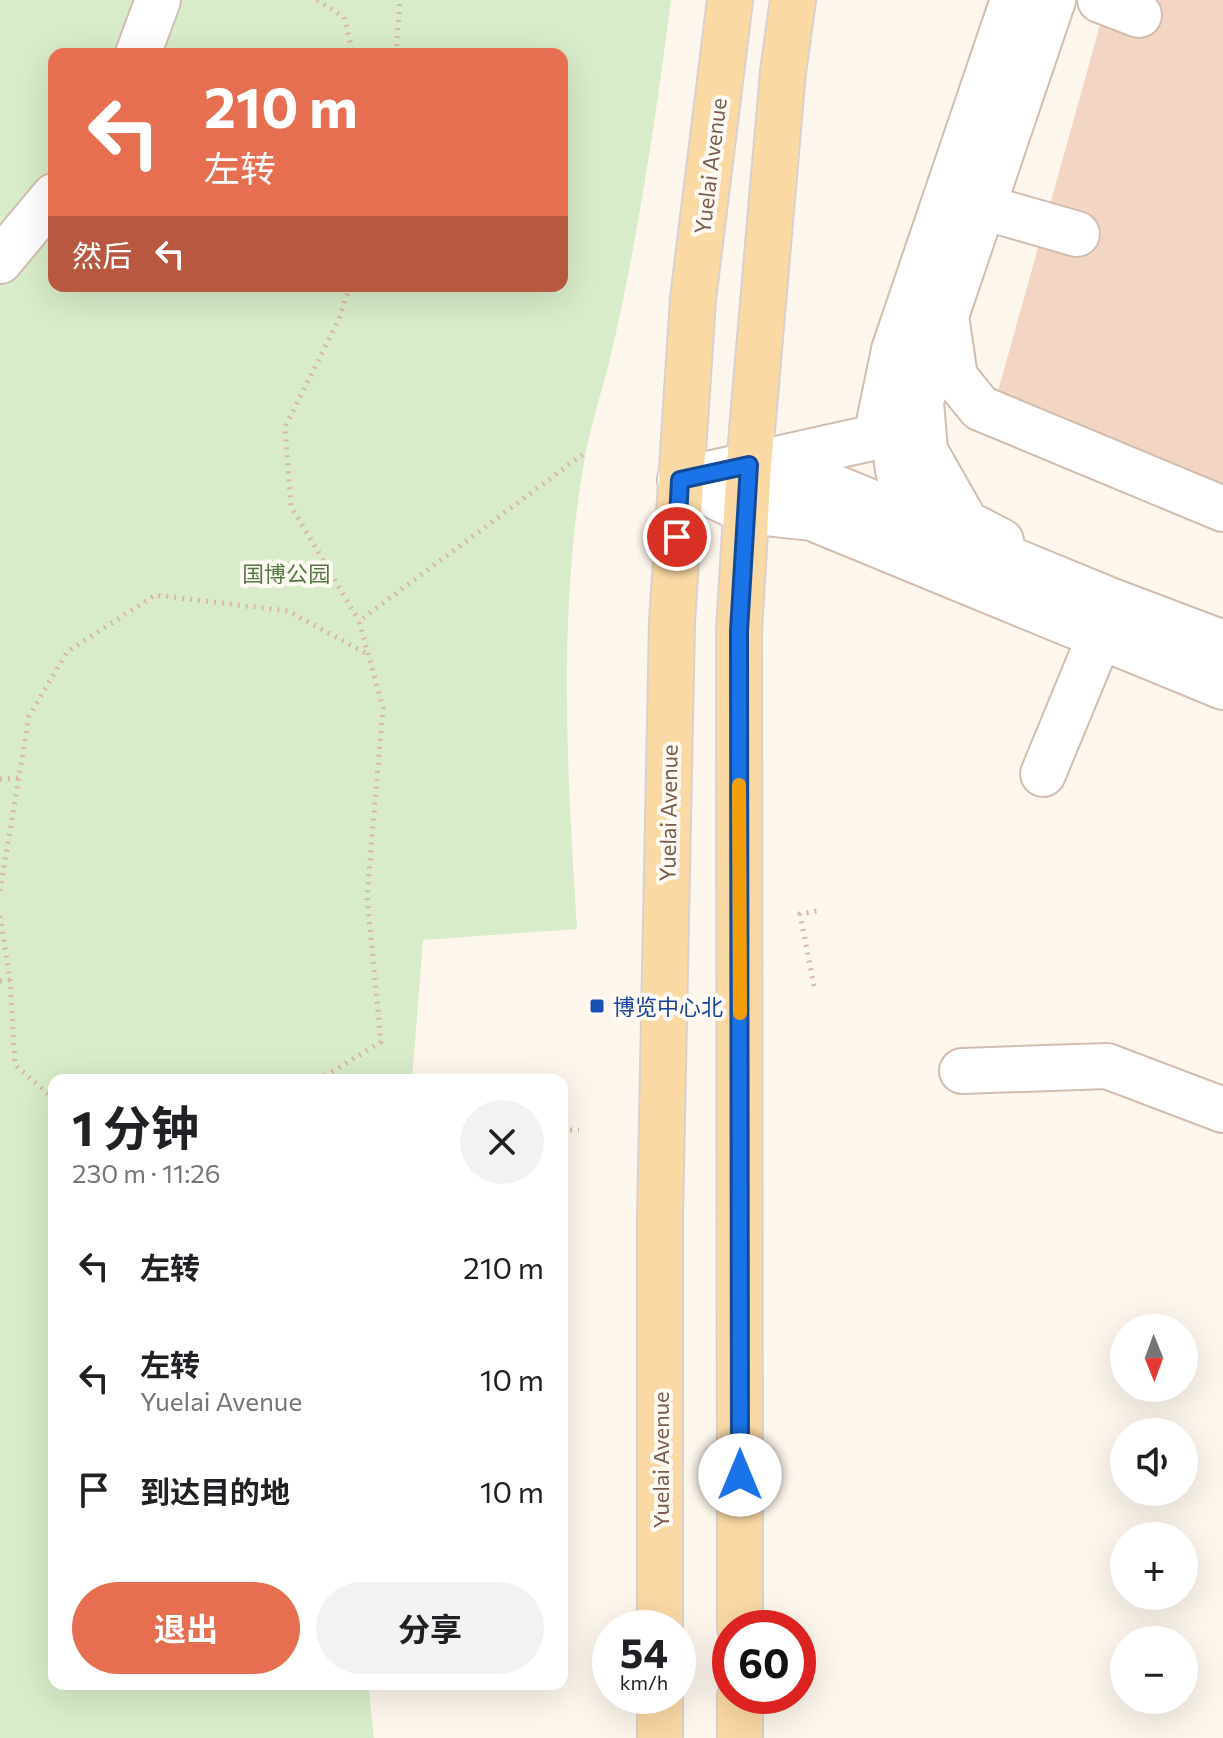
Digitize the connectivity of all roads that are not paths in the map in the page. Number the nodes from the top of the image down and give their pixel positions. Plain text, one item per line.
1 (158, 0) edge
2 (730, 0) edge
3 (793, 0) edge
4 (1013, 0) edge
5 (1053, 0) edge
6 (140, 48) edge
7 (48, 203) edge
8 (983, 207) junction
9 (1077, 234) dead end
10 (0, 261) edge
11 (946, 316) junction
12 (894, 350) junction
13 (749, 465) junction
14 (680, 480) junction
15 (1223, 509) edge
16 (746, 511) junction
17 (914, 520) junction
18 (988, 590) junction
19 (1106, 619) junction
20 (1223, 643) edge
21 (1223, 687) edge
22 (1043, 774) dead end
23 (962, 1071) dead end
24 (1223, 1110) edge
25 (660, 1610) edge
26 (740, 1610) edge
27 (660, 1714) edge
28 (740, 1714) edge
29 (660, 1738) edge
30 (740, 1738) edge

1 - 6 street
2 - 14 main road, Yuelai Avenue
3 - 13 main road
4 - 12 street
5 - 8 street
7 - 10 street
8 - 9 street
8 - 11 street
11 - 15 street
11 - 19 street
12 - 13 street
12 - 17 street
13 - 14 street
13 - 16 main road
13 - 17 street
14 - 16 street
14 - 25 main road, Yuelai Avenue
16 - 18 street
16 - 26 main road
17 - 18 street
17 - 19 street
18 - 19 street
19 - 20 street
19 - 21 street
19 - 22 street
23 - 24 street
27 - 29 main road
28 - 30 main road

